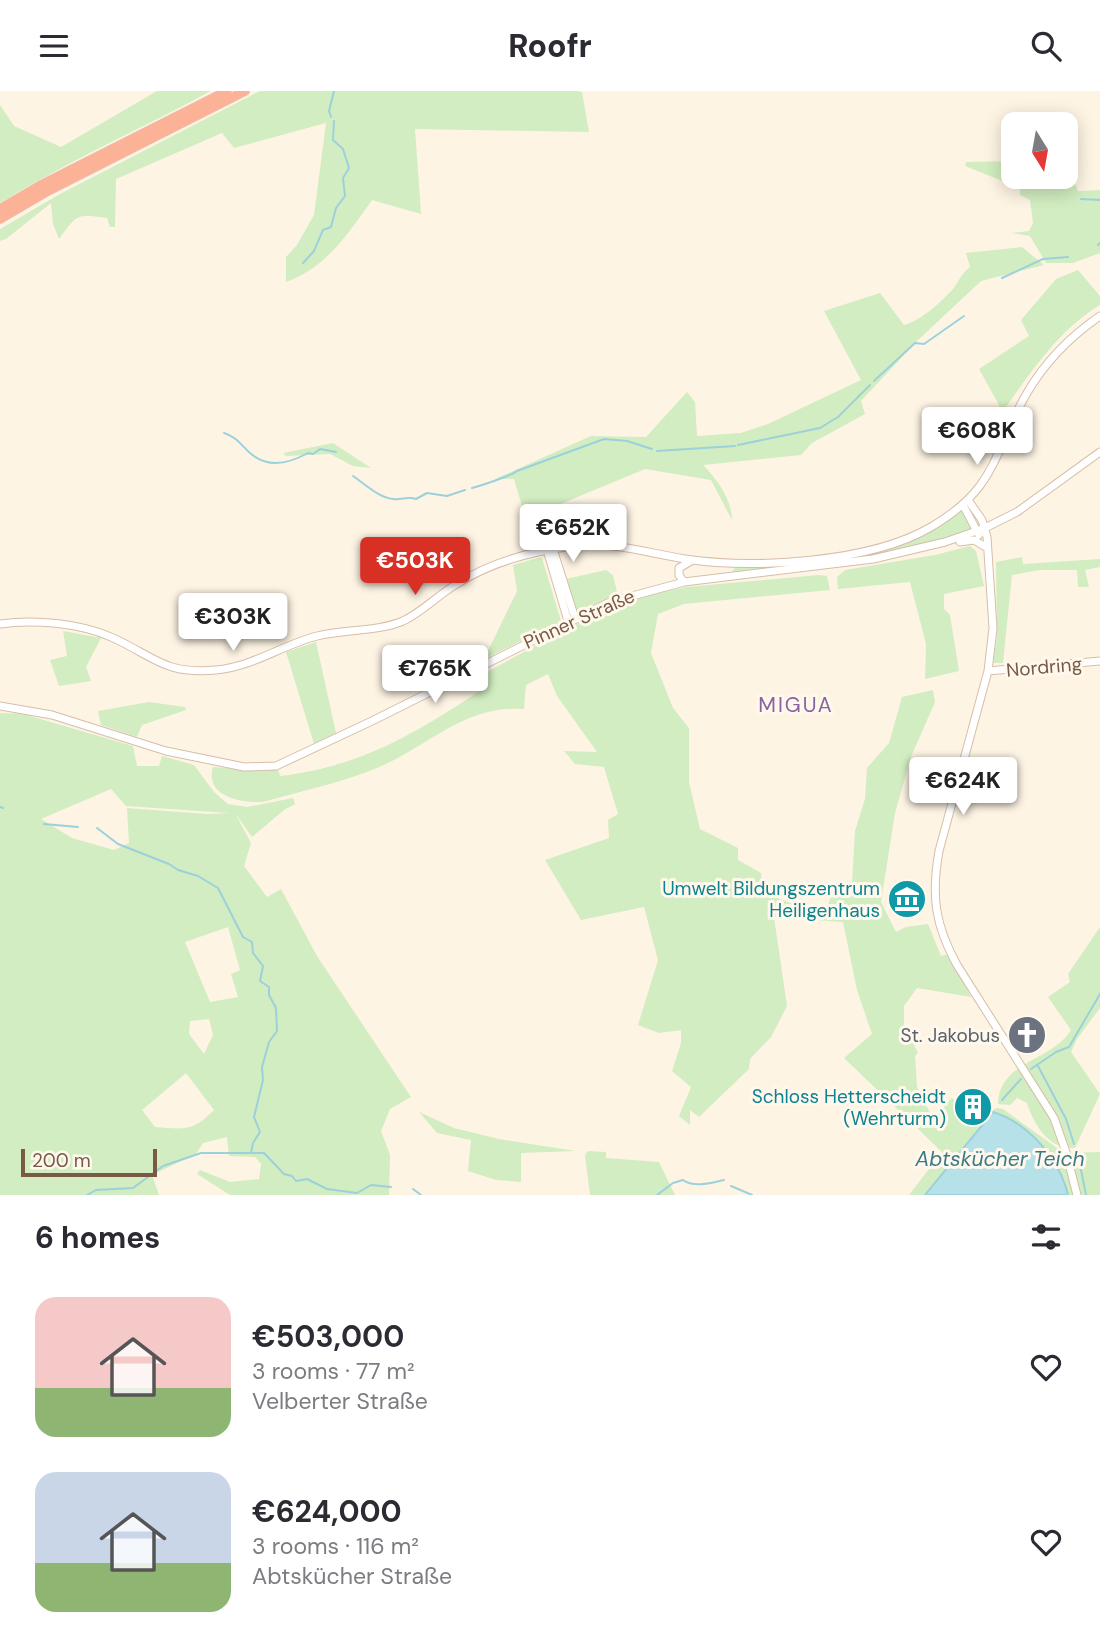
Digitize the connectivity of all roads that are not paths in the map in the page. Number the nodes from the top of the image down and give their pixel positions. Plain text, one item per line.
1 (227, 91) edge
2 (246, 91) edge
3 (0, 209) edge
4 (0, 219) edge
5 (1100, 316) edge
6 (1100, 452) edge
7 (966, 502) junction
8 (982, 529) junction
9 (985, 549) junction
10 (550, 550) junction
11 (902, 553) junction
12 (694, 561) junction
13 (734, 563) junction
14 (728, 576) junction
15 (684, 582) junction
16 (572, 619) junction
17 (0, 624) edge
18 (1100, 661) edge
19 (988, 671) junction
20 (0, 706) edge
21 (1077, 1195) edge

1 - 3 highway
2 - 4 highway
5 - 7 street
6 - 8 street, Pinner Straße
7 - 8 street
7 - 13 street
8 - 9 street
8 - 11 street, Pinner Straße
9 - 11 street
9 - 19 street
10 - 12 street
10 - 16 street
10 - 17 street
11 - 14 street, Pinner Straße
12 - 13 street
12 - 15 street
13 - 14 street
14 - 15 street, Pinner Straße
15 - 16 street, Pinner Straße
16 - 20 street, Pinner Straße
18 - 19 street, Nordring
19 - 21 street

